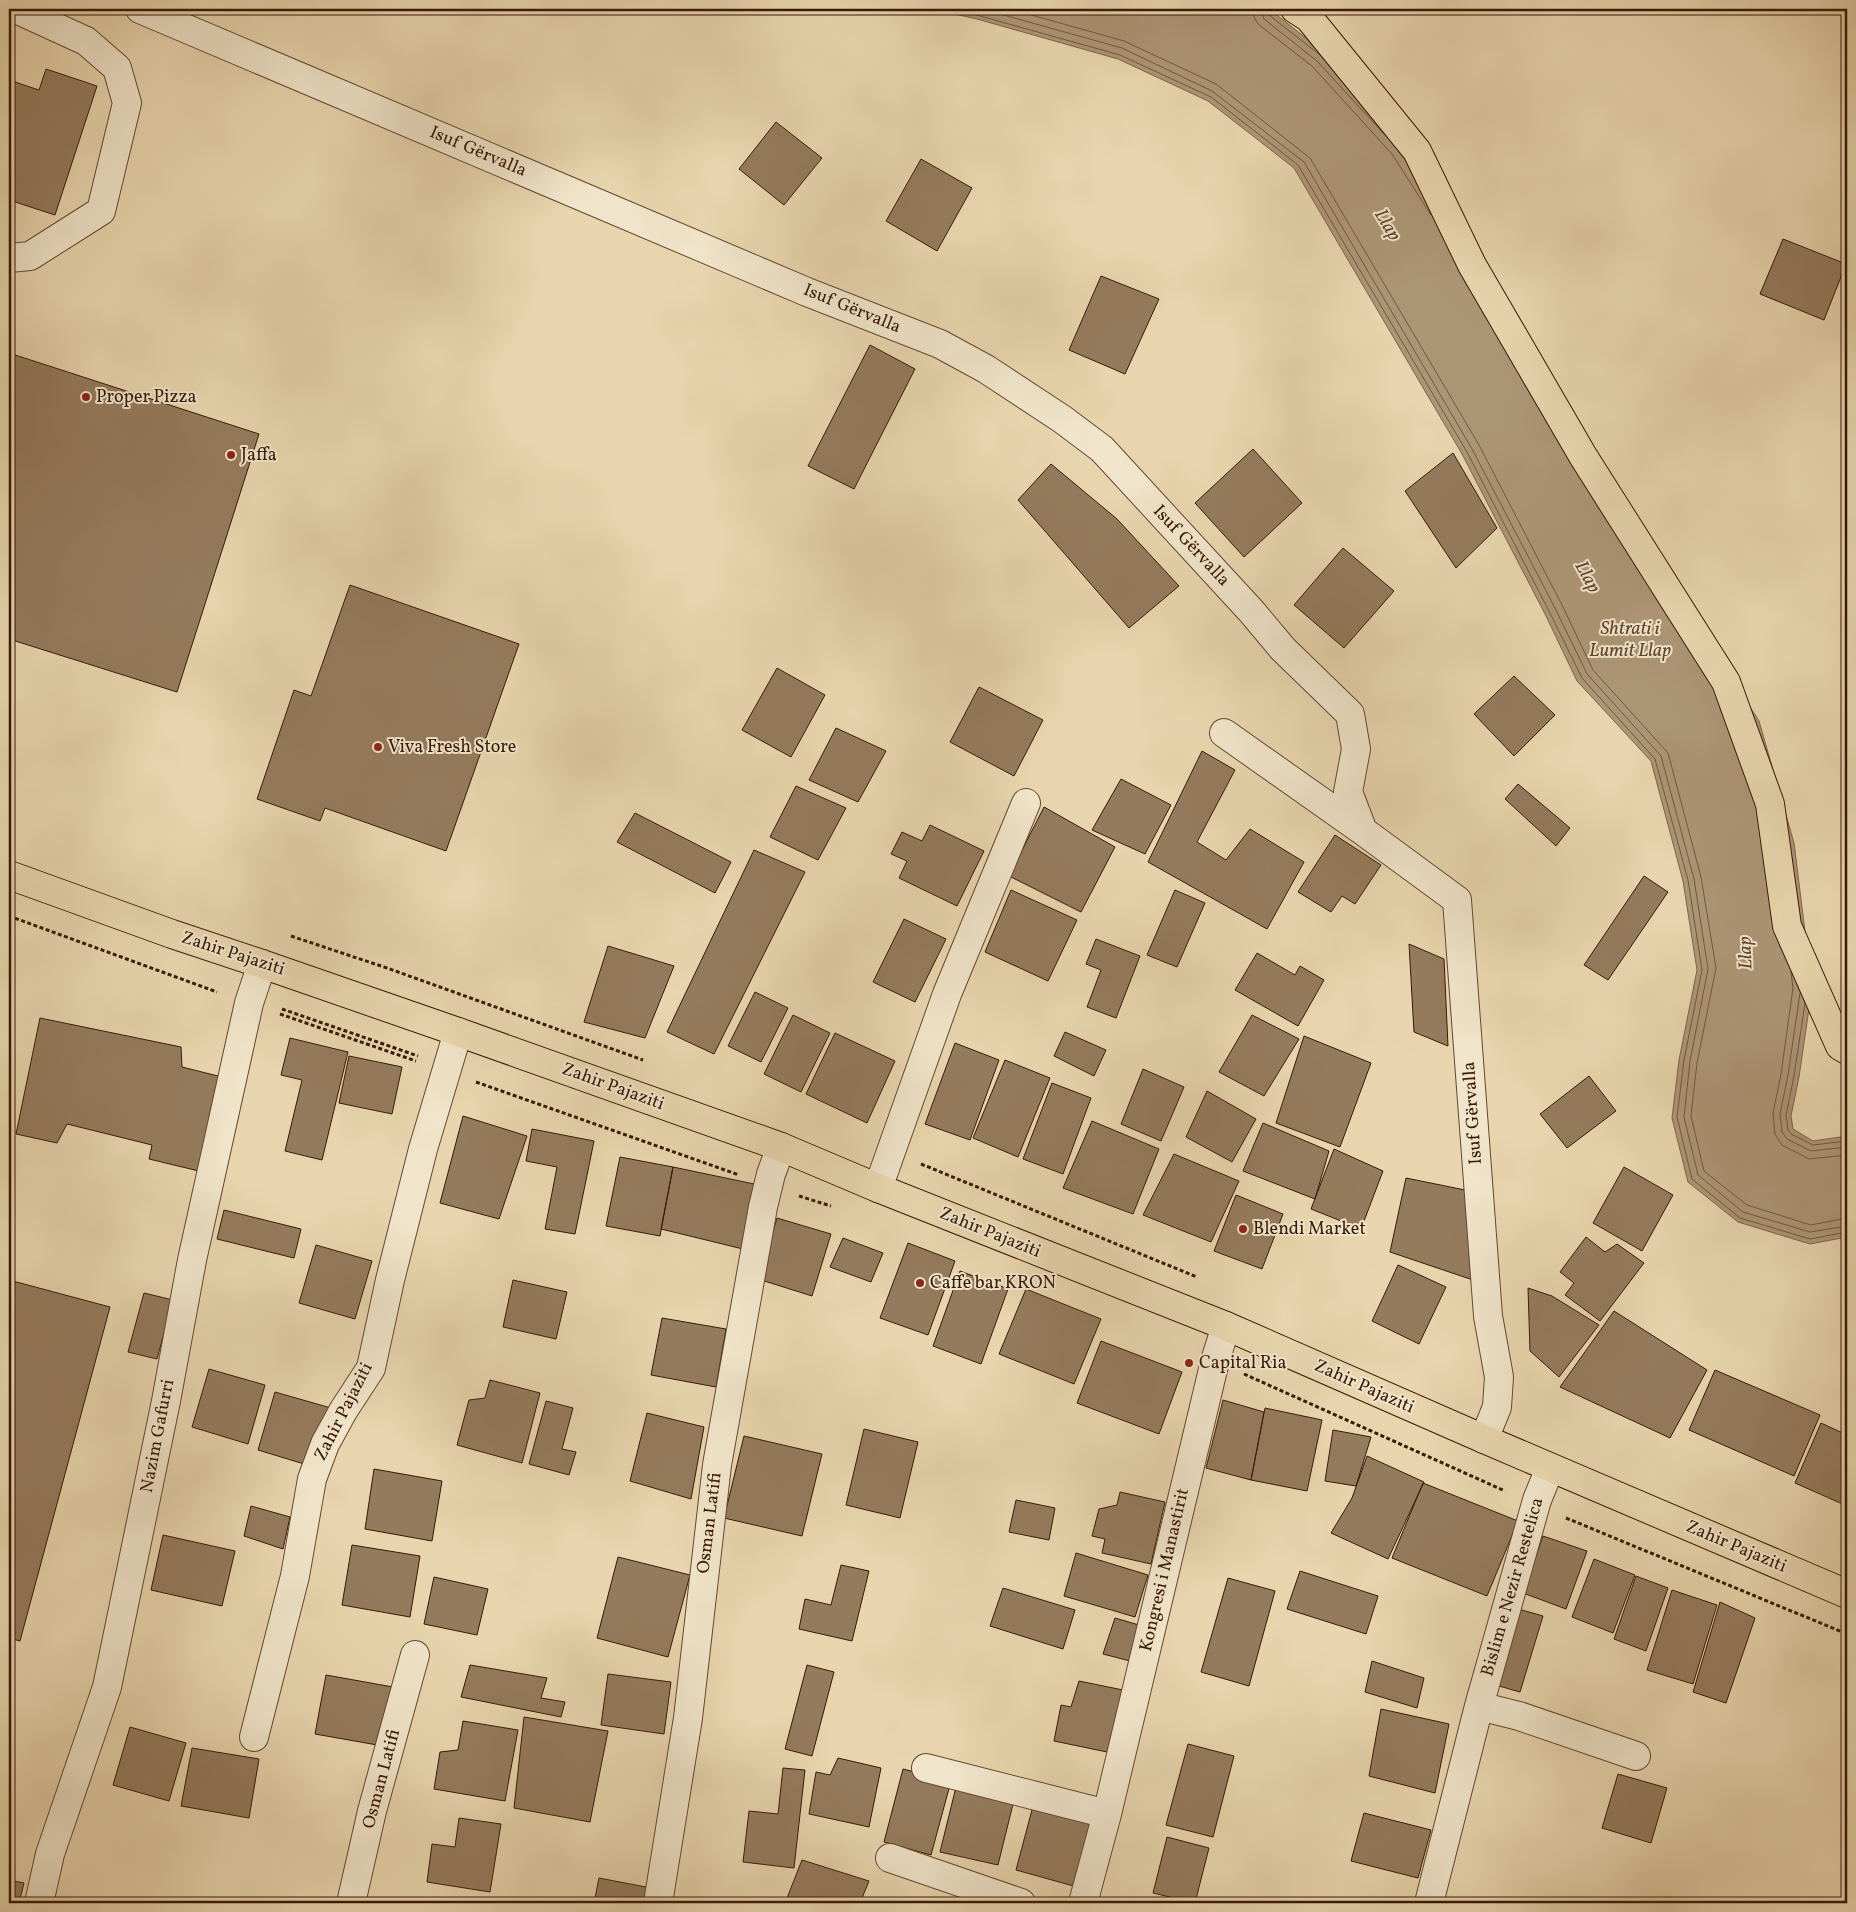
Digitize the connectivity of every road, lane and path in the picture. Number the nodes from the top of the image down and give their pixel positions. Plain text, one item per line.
1 (16, 9) edge
2 (140, 9) edge
3 (1295, 9) edge
4 (9, 258) edge
5 (1224, 733) dead end
6 (1026, 803) dead end
7 (1363, 831) junction
8 (9, 875) edge
9 (9, 911) edge
10 (9, 916) edge
11 (33, 919) dead end
12 (262, 964) junction
13 (250, 1001) junction
14 (458, 1032) junction
15 (1847, 1050) edge
16 (446, 1069) junction
17 (781, 1147) junction
18 (768, 1186) junction
19 (878, 1188) junction
20 (834, 1207) dead end
21 (1226, 1326) junction
22 (1215, 1361) junction
23 (1327, 1406) dead end
24 (1484, 1439) junction
25 (1550, 1468) junction
26 (1536, 1502) junction
27 (1599, 1526) dead end
28 (1847, 1594) edge
29 (1804, 1610) dead end
30 (1847, 1634) edge
31 (415, 1655) dead end
32 (1479, 1706) junction
33 (254, 1737) dead end
34 (1636, 1756) dead end
35 (926, 1768) dead end
36 (1107, 1814) junction
37 (890, 1858) dead end
38 (39, 1903) edge
39 (351, 1903) edge
40 (658, 1903) edge
41 (1021, 1903) edge
42 (1083, 1903) edge
43 (1429, 1903) edge

1 - 4 street
2 - 7 street, Isuf Gërvalla
3 - 15 main road
5 - 7 street, Isuf Gërvalla
6 - 19 street
7 - 24 street, Isuf Gërvalla
8 - 12 main road, Zahir Pajaziti
9 - 11 path
10 - 13 path
12 - 13 street, Nazim Gafurri
12 - 14 main road, Zahir Pajaziti
13 - 16 path
13 - 38 street, Nazim Gafurri
14 - 16 street, Zahir Pajaziti
14 - 17 main road, Zahir Pajaziti
16 - 18 path
16 - 33 street, Zahir Pajaziti
17 - 18 street, Osman Latifi
17 - 19 main road, Zahir Pajaziti
18 - 20 path
18 - 40 street, Osman Latifi
19 - 21 main road, Zahir Pajaziti
21 - 22 street, Kongresi i Manastirit
21 - 24 main road, Zahir Pajaziti
22 - 26 path
22 - 36 street, Kongresi i Manastirit
23 - 26 path
24 - 25 main road, Zahir Pajaziti
25 - 26 street, Bislim e Nezir Restelica
25 - 28 main road, Zahir Pajaziti
26 - 30 path
26 - 32 street, Bislim e Nezir Restelica
27 - 29 path
31 - 39 street, Osman Latifi
32 - 34 street
32 - 43 street, Bislim e Nezir Restelica
35 - 36 street
36 - 42 street, Kongresi i Manastirit
37 - 41 street

